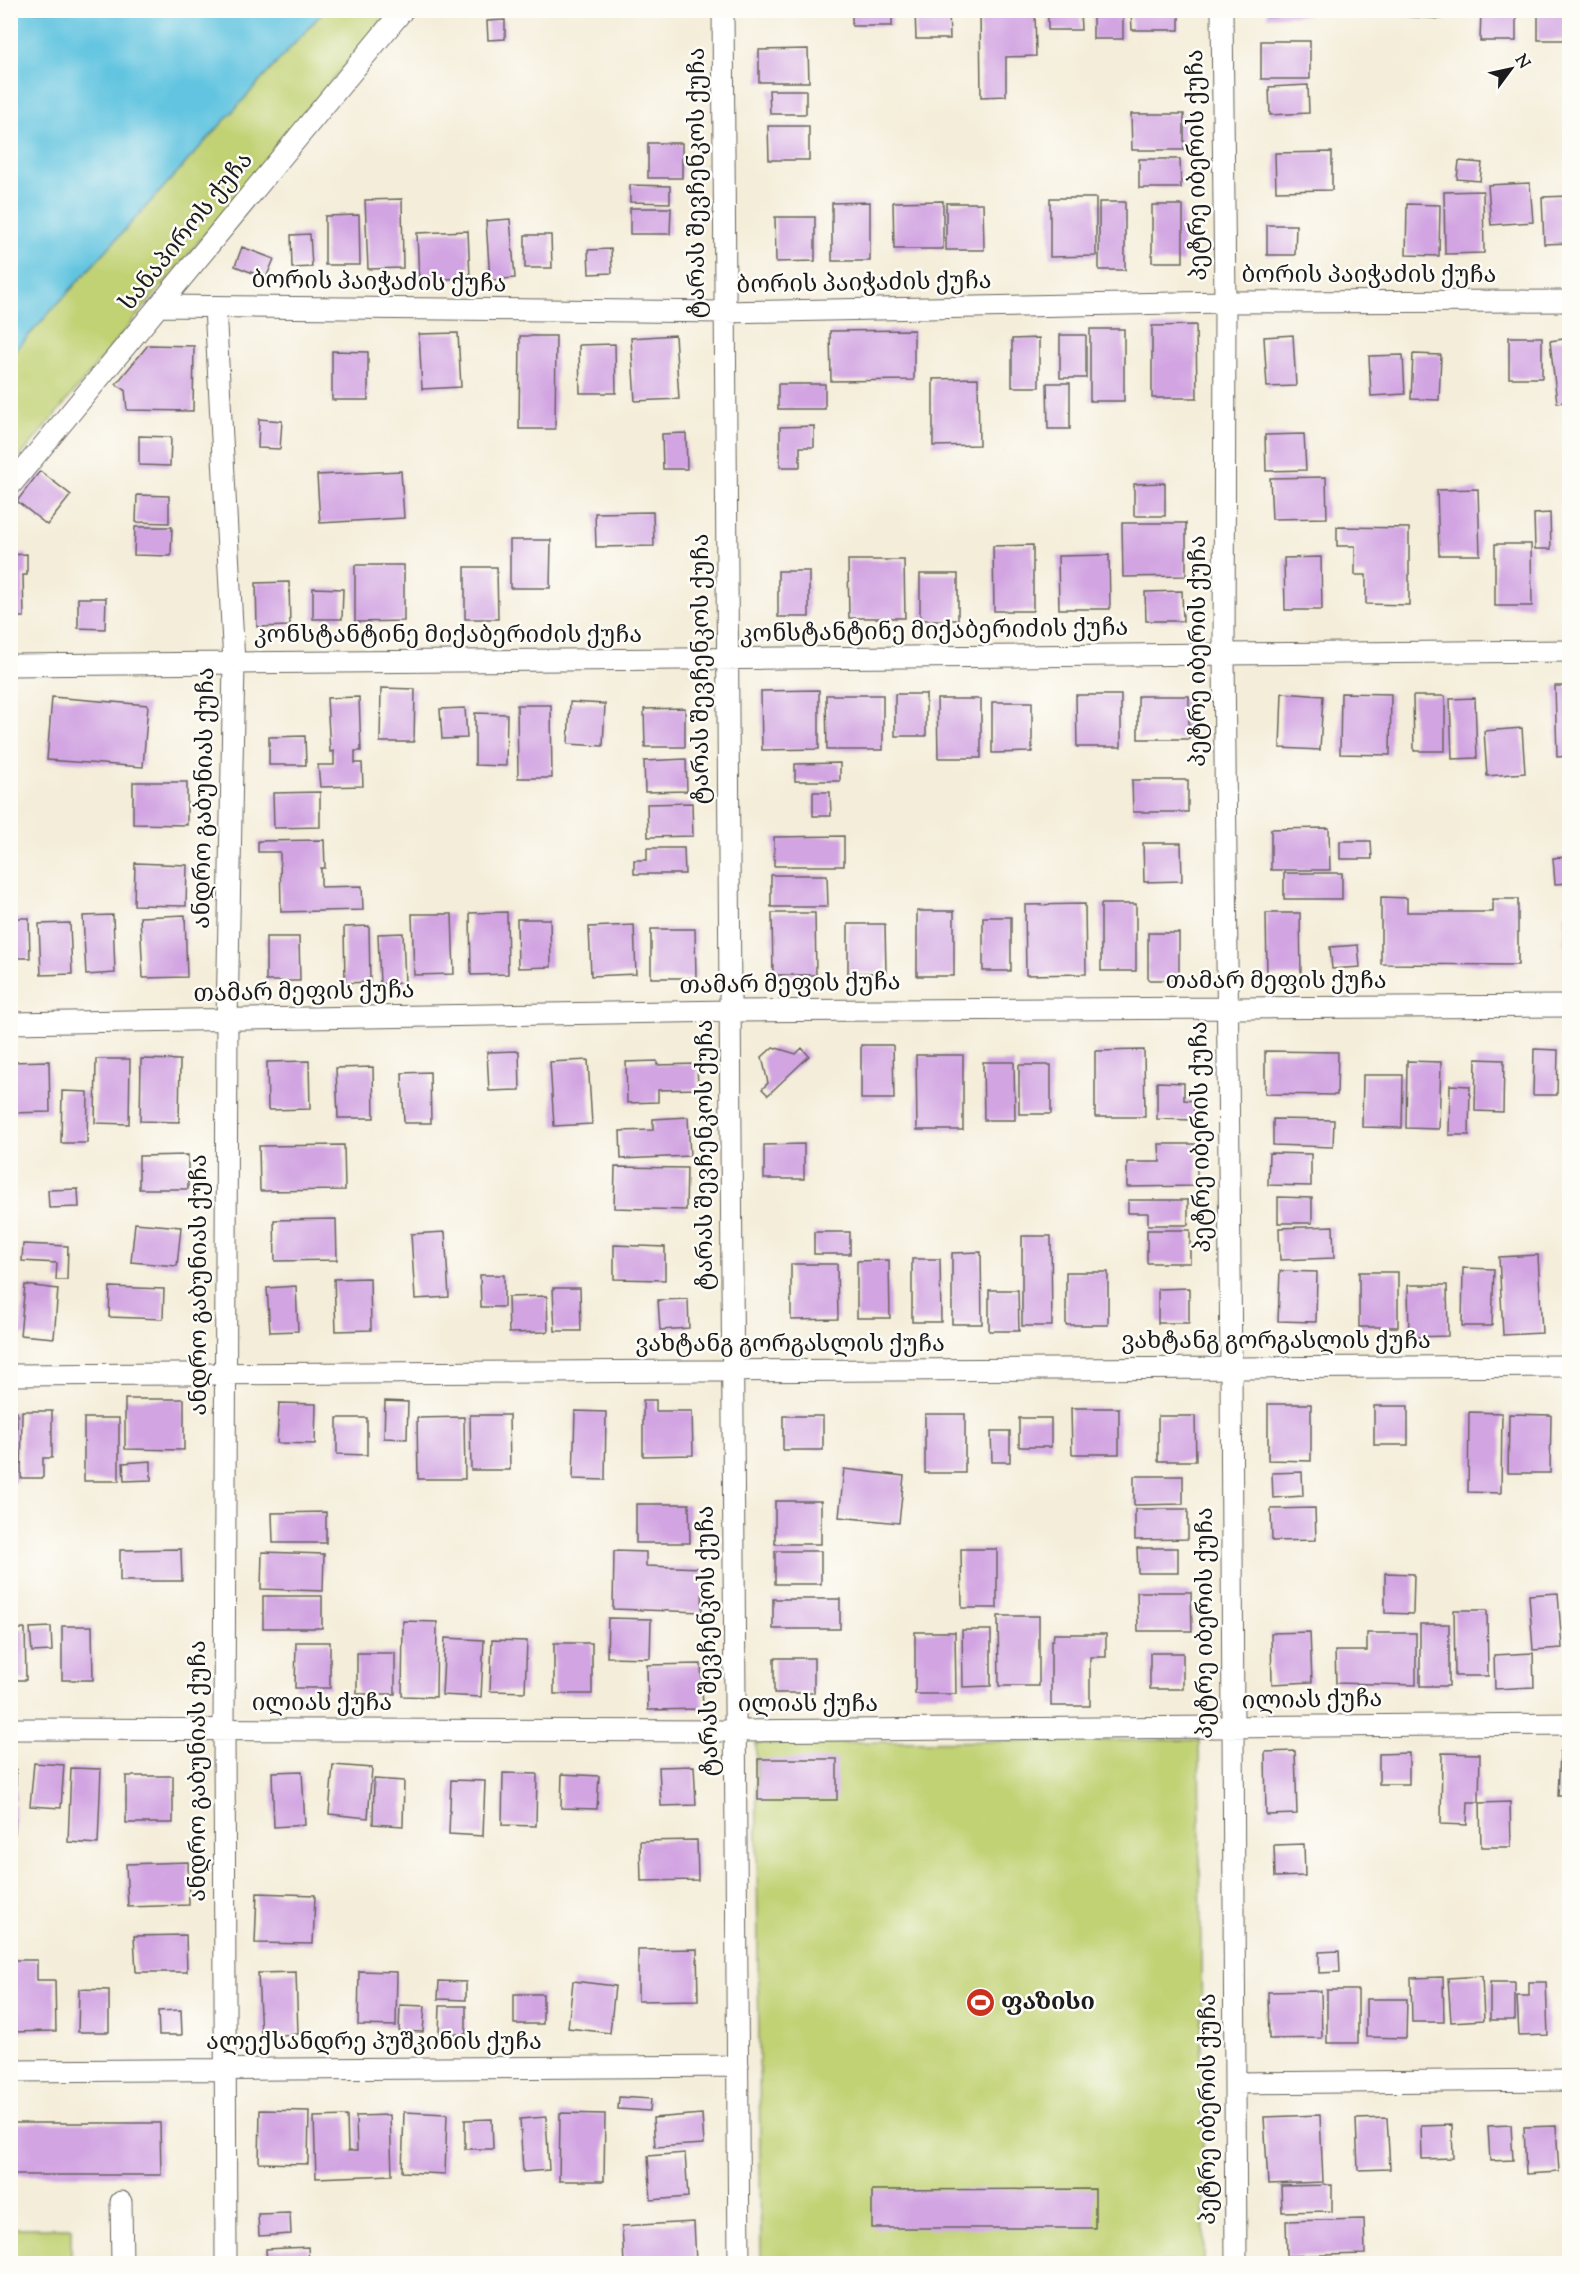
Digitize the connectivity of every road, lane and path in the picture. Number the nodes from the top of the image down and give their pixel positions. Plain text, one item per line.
1 (403, 10) edge
2 (723, 10) edge
3 (1222, 10) edge
4 (1569, 301) edge
5 (1225, 302) junction
6 (160, 306) junction
7 (215, 307) junction
8 (725, 312) junction
9 (10, 486) edge
10 (1569, 651) edge
11 (1224, 654) junction
12 (728, 659) junction
13 (234, 663) junction
14 (10, 665) edge
15 (1569, 1006) edge
16 (1226, 1008) junction
17 (731, 1011) junction
18 (227, 1021) junction
19 (10, 1023) edge
20 (1569, 1366) edge
21 (1231, 1368) junction
22 (732, 1370) junction
23 (225, 1373) junction
24 (10, 1375) edge
25 (1569, 1724) edge
26 (1232, 1727) junction
27 (10, 1729) edge
28 (224, 1730) junction
29 (735, 1731) junction
30 (738, 2066) junction
31 (224, 2069) junction
32 (10, 2071) edge
33 (1569, 2080) edge
34 (1234, 2083) junction
35 (121, 2202) dead end
36 (122, 2264) edge
37 (226, 2264) edge
38 (739, 2264) edge
39 (1236, 2264) edge

1 - 6 street, სანაპიროს ქუჩა
2 - 8 street, ტარას შევჩენკოს ქუჩა
3 - 5 street, პეტრე იბერის ქუჩა
4 - 5 street, ბორის პაიჭაძის ქუჩა
5 - 8 street, ბორის პაიჭაძის ქუჩა
5 - 11 street, პეტრე იბერის ქუჩა
6 - 7 street, ბორის პაიჭაძის ქუჩა
6 - 9 street, სანაპიროს ქუჩა
7 - 8 street, ბორის პაიჭაძის ქუჩა
7 - 13 street, ანდრო გაბუნიას ქუჩა
8 - 12 street, ტარას შევჩენკოს ქუჩა
10 - 11 street, კონსტანტინე მიქაბერიძის ქუჩა
11 - 12 street, კონსტანტინე მიქაბერიძის ქუჩა
11 - 16 street, პეტრე იბერის ქუჩა
12 - 13 street, კონსტანტინე მიქაბერიძის ქუჩა
12 - 17 street, ტარას შევჩენკოს ქუჩა
13 - 14 street, კონსტანტინე მიქაბერიძის ქუჩა
13 - 18 street, ანდრო გაბუნიას ქუჩა
15 - 16 street, თამარ მეფის ქუჩა
16 - 17 street, თამარ მეფის ქუჩა
16 - 21 street, პეტრე იბერის ქუჩა
17 - 18 street, თამარ მეფის ქუჩა
17 - 22 street, ტარას შევჩენკოს ქუჩა
18 - 19 street, თამარ მეფის ქუჩა
18 - 23 street, ანდრო გაბუნიას ქუჩა
20 - 21 street, ვახტანგ გორგასლის ქუჩა
21 - 22 street, ვახტანგ გორგასლის ქუჩა
21 - 26 street, პეტრე იბერის ქუჩა
22 - 23 street, ვახტანგ გორგასლის ქუჩა
22 - 29 street, ტარას შევჩენკოს ქუჩა
23 - 24 street, ვახტანგ გორგასლის ქუჩა
23 - 28 street, ანდრო გაბუნიას ქუჩა
25 - 26 street, ილიას ქუჩა
26 - 29 street, ილიას ქუჩა
26 - 34 street, პეტრე იბერის ქუჩა
27 - 28 street, ილიას ქუჩა
28 - 29 street, ილიას ქუჩა
28 - 31 street, ანდრო გაბუნიას ქუჩა
29 - 30 street, ტარას შევჩენკოს ქუჩა
30 - 31 street, ალექსანდრე პუშკინის ქუჩა
30 - 38 street, ტარას შევჩენკოს ქუჩა
31 - 32 street, ალექსანდრე პუშკინის ქუჩა
31 - 37 street, ანდრო გაბუნიას ქუჩა
33 - 34 street
34 - 39 street, პეტრე იბერის ქუჩა
35 - 36 street

